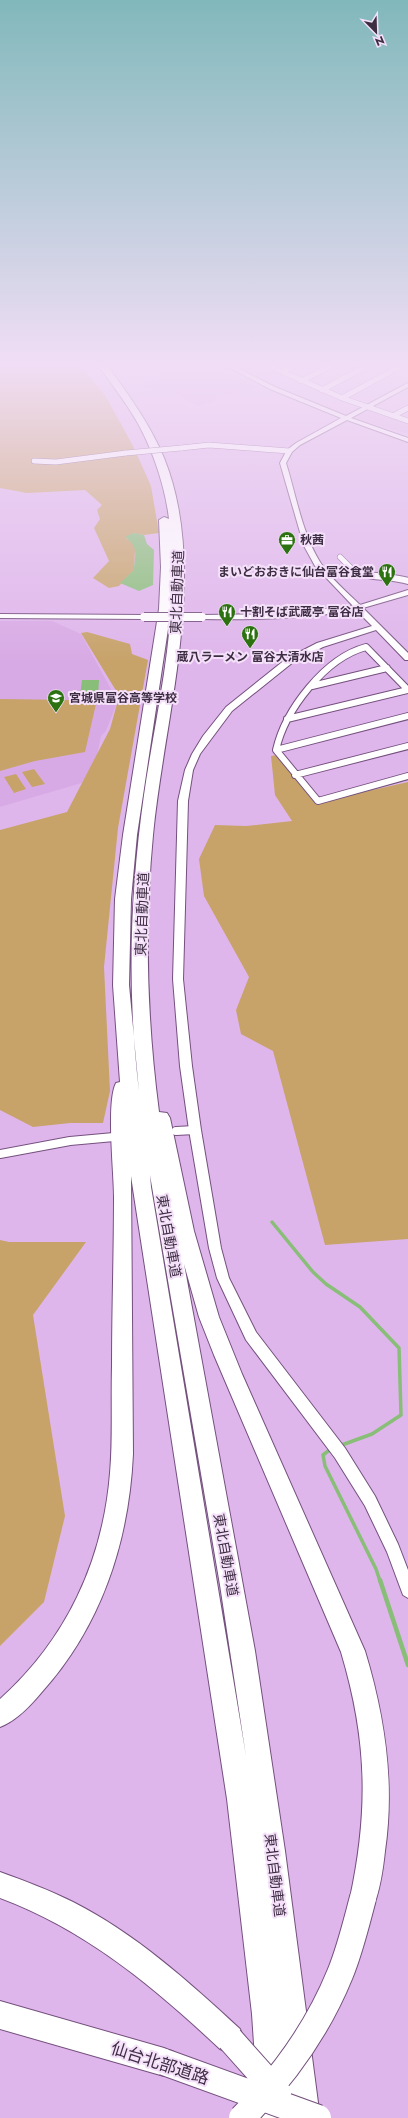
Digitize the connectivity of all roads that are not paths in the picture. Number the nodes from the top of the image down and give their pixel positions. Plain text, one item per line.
1 (150, 465) edge
2 (161, 465) edge
3 (284, 465) edge
4 (340, 557) dead end
5 (408, 581) edge
6 (408, 592) edge
7 (358, 607) junction
8 (0, 616) edge
9 (378, 628) junction
10 (408, 658) edge
11 (387, 668) junction
12 (312, 686) junction
13 (408, 690) edge
14 (408, 716) edge
15 (287, 719) junction
16 (408, 746) edge
17 (276, 750) junction
18 (295, 775) junction
19 (408, 776) edge
20 (140, 982) junction
21 (126, 1060) junction
22 (195, 1130) junction
23 (176, 1131) dead end
24 (114, 1137) dead end
25 (0, 1154) edge
26 (408, 1590) edge
27 (0, 1715) edge
28 (0, 1885) edge
29 (0, 2015) edge
30 (242, 2118) edge
31 (274, 2118) edge
32 (296, 2118) edge
33 (304, 2118) edge
34 (318, 2118) edge

1 - 21 highway, 東北自動車道
2 - 20 highway, 東北自動車道
3 - 7 street
4 - 5 street
6 - 7 street
7 - 8 street, bridge
7 - 9 street
9 - 10 street
9 - 22 street
11 - 12 street
11 - 12 street
11 - 13 street
12 - 15 street
13 - 15 street
14 - 17 street
15 - 17 street
16 - 18 street
17 - 18 street
18 - 19 street
20 - 30 highway, bridge
20 - 33 highway, 東北自動車道
21 - 27 highway
21 - 31 highway, 東北自動車道
22 - 23 street
22 - 26 street
24 - 25 street
28 - 32 highway, bridge
29 - 34 highway, 仙台北部道路, bridge

